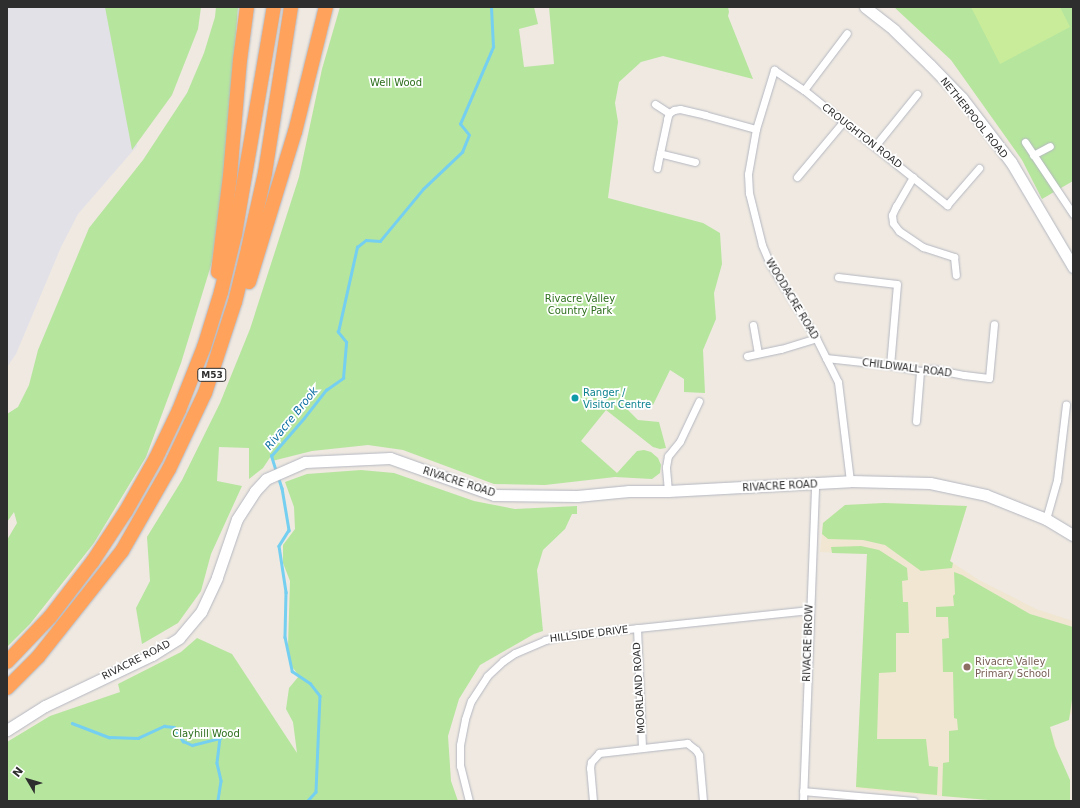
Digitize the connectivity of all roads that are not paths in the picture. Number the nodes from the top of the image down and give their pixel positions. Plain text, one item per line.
1 (247, 7) edge
2 (274, 7) edge
3 (291, 7) edge
4 (326, 7) edge
5 (865, 7) edge
6 (847, 33) dead end
7 (774, 70) joint
8 (804, 90) junction
9 (917, 94) dead end
10 (656, 104) dead end
11 (669, 113) junction
12 (843, 122) junction
13 (756, 128) junction
14 (1025, 142) dead end
15 (875, 146) junction
16 (1050, 146) dead end
17 (660, 153) junction
18 (1033, 155) junction
19 (695, 162) dead end
20 (657, 168) dead end
21 (979, 168) dead end
22 (797, 177) dead end
23 (913, 177) junction
24 (1073, 214) edge
25 (1062, 246) junction
26 (1073, 254) edge
27 (1073, 267) edge
28 (956, 275) dead end
29 (838, 276) dead end
30 (994, 324) dead end
31 (753, 325) dead end
32 (816, 338) junction
33 (204, 347) junction
34 (758, 353) junction
35 (748, 356) dead end
36 (218, 357) junction
37 (826, 358) junction
38 (890, 365) junction
39 (920, 371) junction
40 (699, 401) dead end
41 (1066, 405) dead end
42 (916, 421) dead end
43 (850, 481) junction
44 (815, 484) junction
45 (668, 491) junction
46 (1046, 519) junction
47 (1073, 535) edge
48 (809, 610) junction
49 (637, 628) junction
50 (7, 662) edge
51 (7, 688) edge
52 (7, 730) edge
53 (642, 748) junction
54 (803, 791) junction
55 (469, 801) edge
56 (593, 801) edge
57 (703, 801) edge
58 (803, 801) edge
59 (914, 801) edge

1 - 33 highway
2 - 33 highway, M53
3 - 36 highway, M53
4 - 36 highway
5 - 25 main road, NETHERPOOL ROAD
6 - 8 street
7 - 8 street, CROUGHTON ROAD
7 - 13 street, WOODACRE ROAD
8 - 12 street, CROUGHTON ROAD
9 - 15 street
10 - 11 street
11 - 13 street
11 - 17 street
12 - 15 street, CROUGHTON ROAD
12 - 22 street
13 - 32 street, WOODACRE ROAD
14 - 18 street
15 - 23 street, CROUGHTON ROAD
16 - 18 street
17 - 19 street
17 - 20 street
18 - 24 street
21 - 23 street, CROUGHTON ROAD
23 - 28 street
25 - 26 main road, NETHERPOOL ROAD
25 - 27 main road, NETHERPOOL ROAD
29 - 38 street
30 - 39 street, CHILDWALL ROAD
31 - 34 street
32 - 34 street
32 - 37 street, WOODACRE ROAD
33 - 50 highway, M53
34 - 35 street
36 - 51 highway, M53
37 - 38 street, CHILDWALL ROAD
37 - 43 street, WOODACRE ROAD
38 - 39 street, CHILDWALL ROAD
39 - 42 street
40 - 45 street
41 - 46 street
43 - 44 main road, RIVACRE ROAD
43 - 46 main road, RIVACRE ROAD
44 - 45 main road, RIVACRE ROAD
44 - 48 street, RIVACRE BROW
45 - 52 main road, RIVACRE ROAD
46 - 47 main road, RIVACRE ROAD
48 - 49 street, HILLSIDE DRIVE
48 - 54 street, RIVACRE BROW
49 - 53 street, MOORLAND ROAD
49 - 55 street, HILLSIDE DRIVE
53 - 56 street, MOORLAND ROAD
53 - 57 street, MOORLAND ROAD
54 - 58 street, RIVACRE BROW
54 - 59 street

